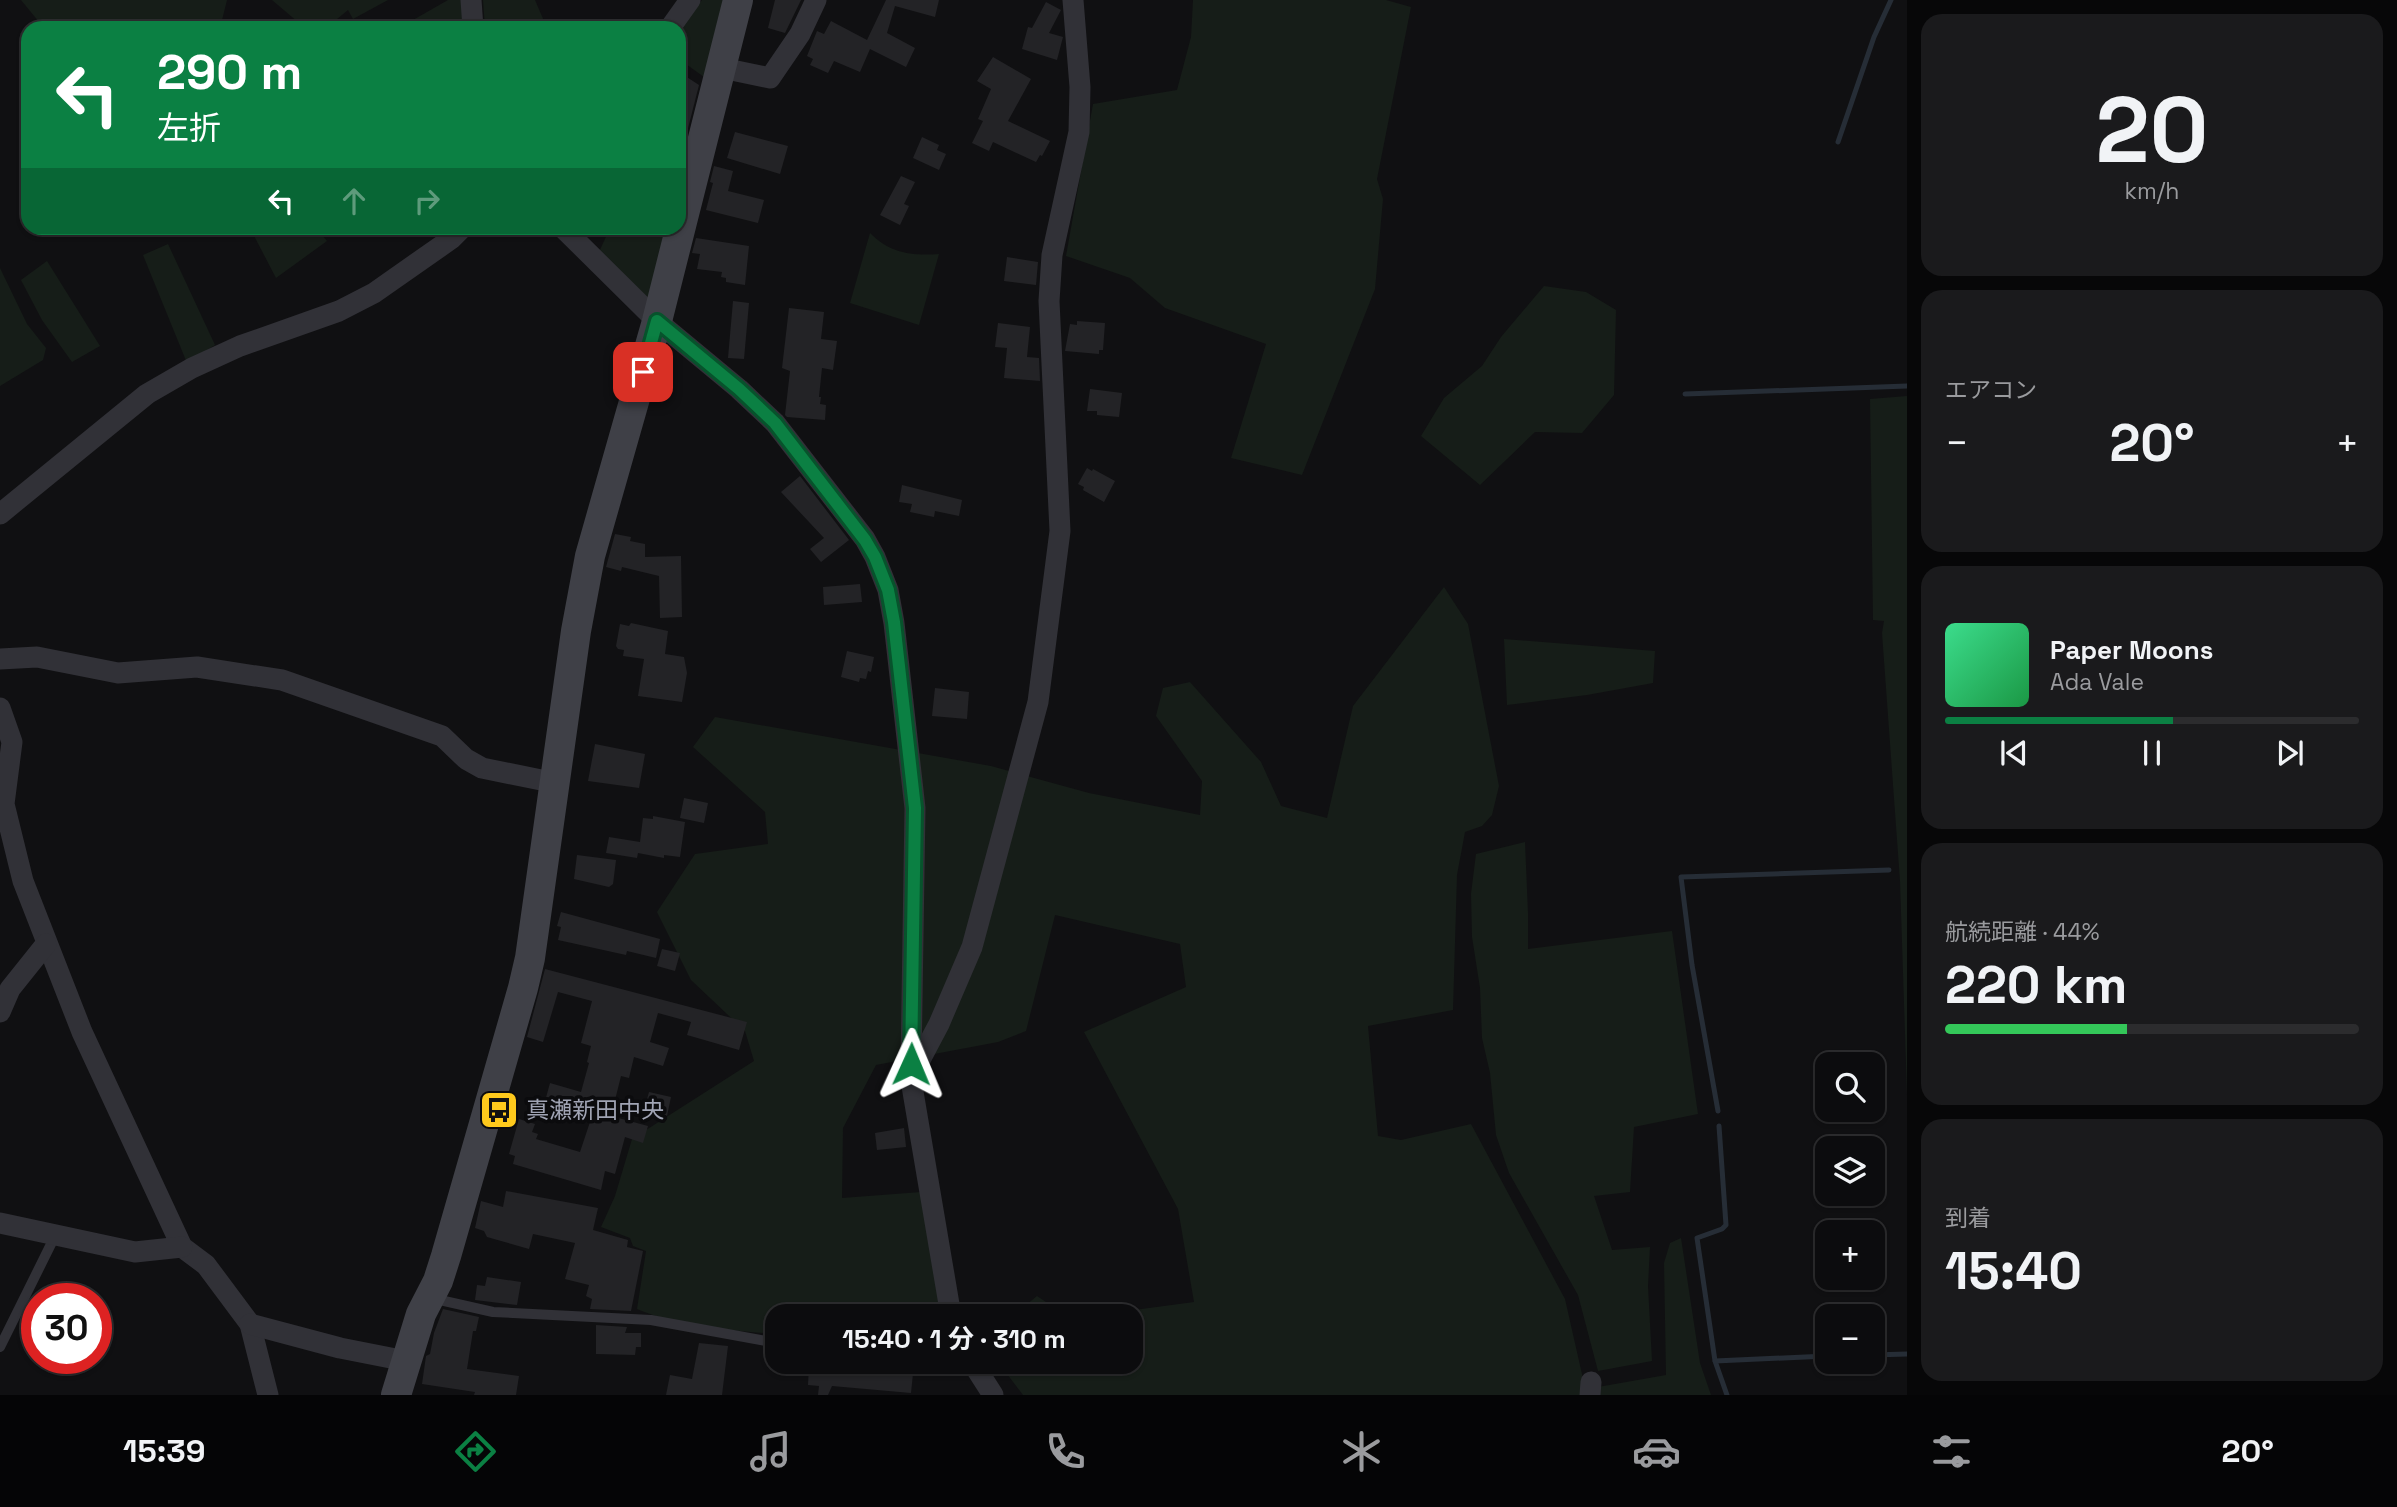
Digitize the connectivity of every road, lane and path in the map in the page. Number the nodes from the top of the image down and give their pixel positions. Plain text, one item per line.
1 (471, 0) edge
2 (690, 0) edge
3 (738, 0) edge
4 (817, 0) edge
5 (1073, 0) edge
6 (472, 21) edge
7 (675, 21) edge
8 (722, 68) junction
9 (686, 208) edge
10 (455, 235) edge
11 (570, 235) edge
12 (679, 235) edge
13 (657, 321) junction
14 (0, 514) edge
15 (0, 659) edge
16 (0, 708) edge
17 (556, 783) junction
18 (46, 944) junction
19 (0, 1012) edge
20 (911, 1064) junction
21 (0, 1223) edge
22 (56, 1234) junction
23 (182, 1247) junction
24 (428, 1298) junction
25 (949, 1304) edge
26 (250, 1324) junction
27 (765, 1341) edge
28 (0, 1347) edge
29 (407, 1361) junction
30 (980, 1374) edge
31 (268, 1395) edge
32 (396, 1395) edge
33 (993, 1395) edge

1 - 6 street
2 - 7 street
3 - 8 street
4 - 8 street
5 - 20 street
8 - 9 street
10 - 14 street
11 - 13 street
12 - 13 street
13 - 17 street
13 - 20 street
15 - 17 street
16 - 18 street
17 - 24 street
18 - 19 street
18 - 23 street
20 - 25 street
21 - 22 street
22 - 23 street
22 - 28 lane
23 - 26 street
24 - 27 lane
24 - 29 street
26 - 29 street
26 - 31 street
29 - 32 street
30 - 33 street

